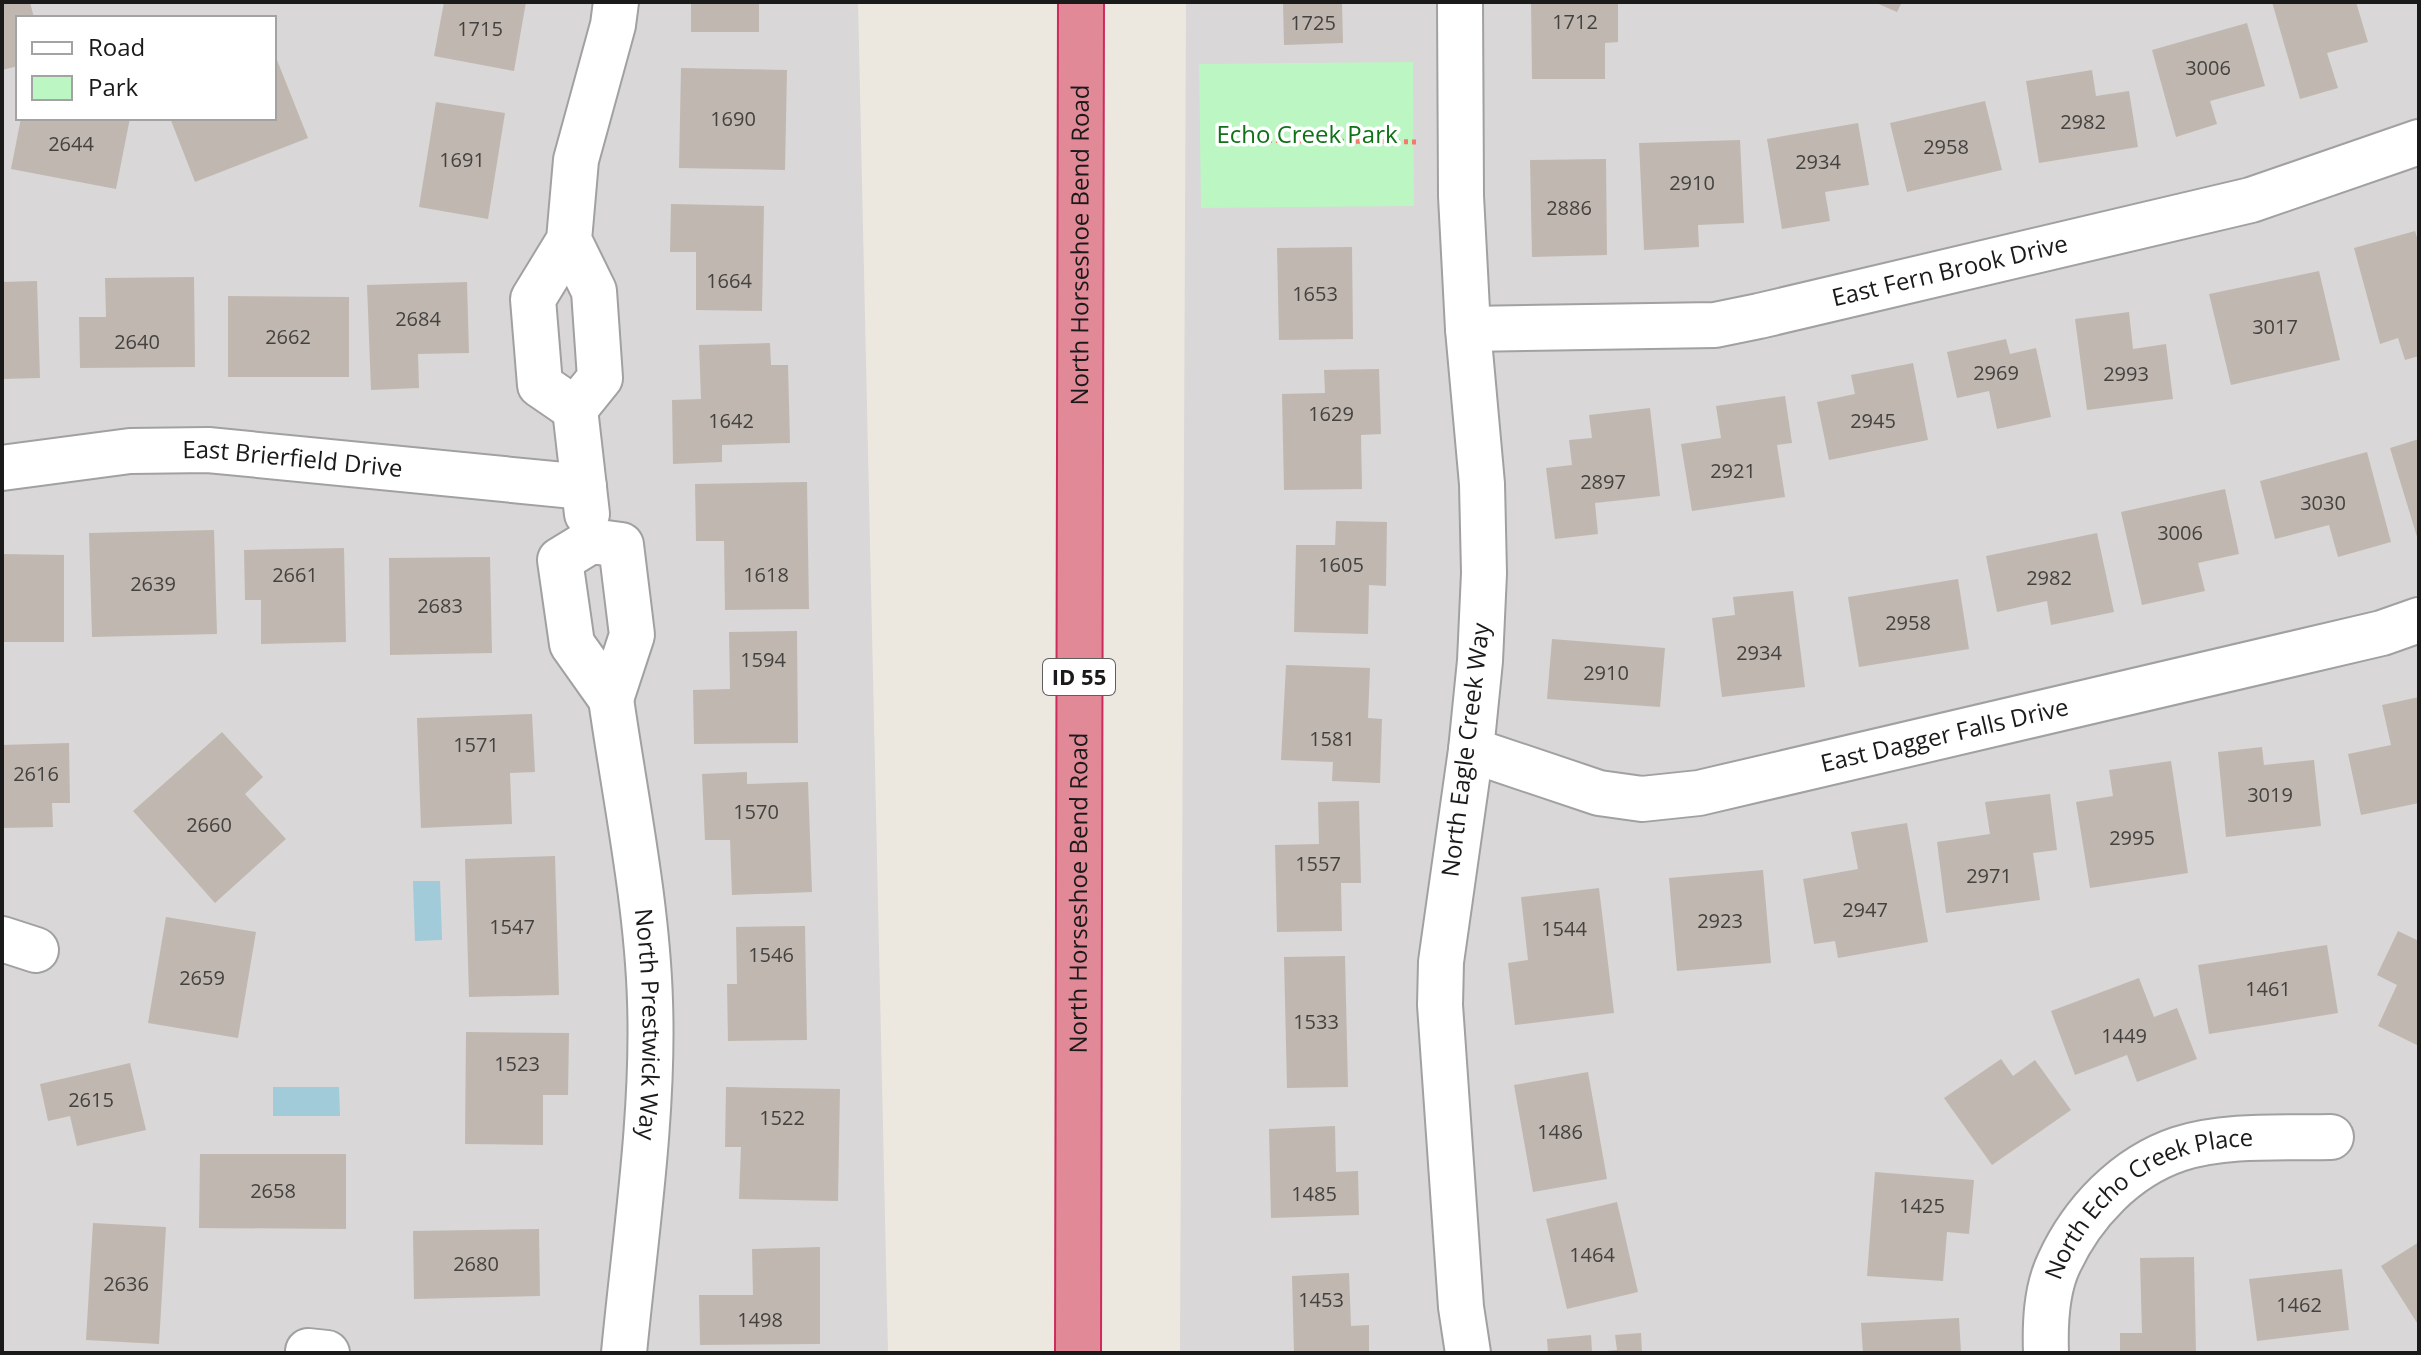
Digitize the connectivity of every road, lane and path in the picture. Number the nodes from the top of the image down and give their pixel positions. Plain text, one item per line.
1 (616, 2) edge
2 (1081, 2) edge
3 (1460, 2) edge
4 (1236, 140) dead end
5 (1421, 142) dead end
6 (2419, 142) edge
7 (569, 240) junction
8 (1468, 329) junction
9 (575, 409) junction
10 (2, 468) edge
11 (584, 487) junction
12 (591, 541) junction
13 (2419, 620) edge
14 (611, 699) junction
15 (1471, 750) junction
16 (2331, 1137) dead end
17 (624, 1353) edge
18 (1078, 1353) edge
19 (1468, 1353) edge
20 (2046, 1353) edge

1 - 7 street
2 - 18 highway, North Horseshoe Bend Road / ID 55
3 - 8 street, North Eagle Creek Way
4 - 5 path
6 - 8 street, East Fern Brook Drive
7 - 9 street
7 - 9 street
8 - 15 street, North Eagle Creek Way
9 - 11 street
10 - 11 street, East Brierfield Drive
11 - 12 street
12 - 14 street, North Prestwick Way
12 - 14 street, North Prestwick Way
13 - 15 street, East Dagger Falls Drive
14 - 17 street, North Prestwick Way
15 - 19 street, North Eagle Creek Way
16 - 20 street, North Echo Creek Place

